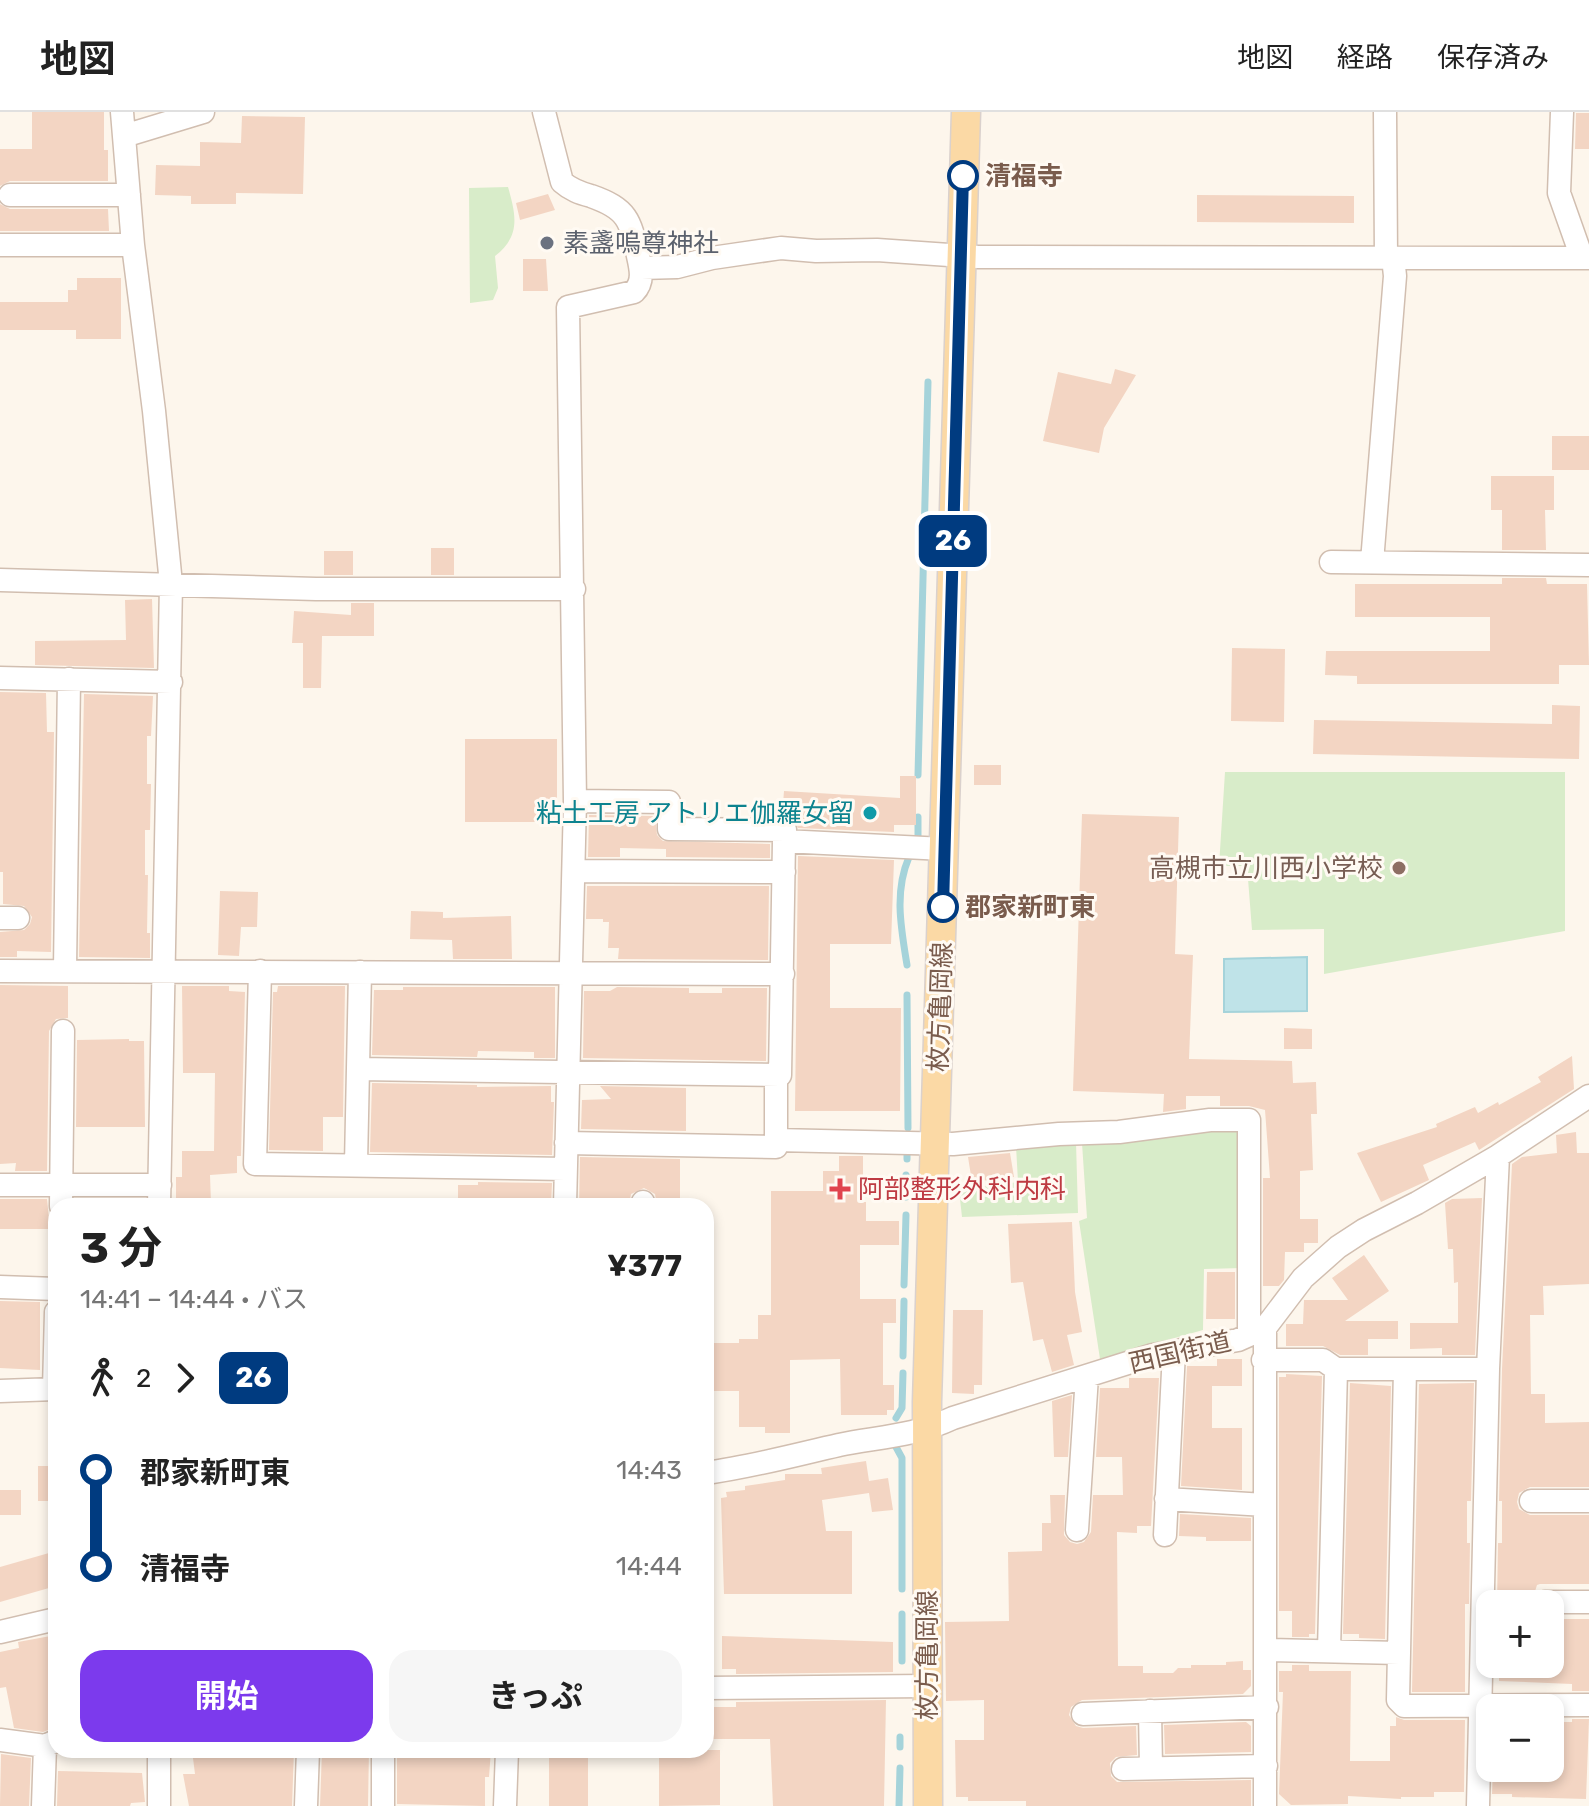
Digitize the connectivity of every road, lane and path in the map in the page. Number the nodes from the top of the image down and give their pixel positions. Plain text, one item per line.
1 (122, 112) edge
2 (203, 112) edge
3 (544, 112) edge
4 (966, 112) edge
5 (1385, 112) edge
6 (1562, 112) edge
7 (124, 136) junction
8 (10, 195) dead end
9 (129, 195) junction
10 (0, 245) edge
11 (133, 245) junction
12 (961, 256) junction
13 (1389, 257) junction
14 (1586, 258) edge
15 (641, 268) junction
16 (1331, 562) dead end
17 (1372, 562) junction
18 (1589, 565) edge
19 (0, 580) edge
20 (171, 584) junction
21 (574, 589) junction
22 (0, 678) edge
23 (69, 679) junction
24 (171, 682) junction
25 (575, 801) junction
26 (784, 841) junction
27 (944, 849) junction
28 (574, 871) junction
29 (784, 872) junction
30 (65, 969) junction
31 (162, 970) junction
32 (0, 971) edge
33 (260, 971) junction
34 (360, 972) junction
35 (569, 972) junction
36 (783, 974) junction
37 (63, 1031) dead end
38 (358, 1069) junction
39 (567, 1072) junction
40 (776, 1075) junction
41 (1589, 1096) edge
42 (776, 1140) junction
43 (566, 1143) junction
44 (935, 1144) junction
45 (1498, 1156) junction
46 (356, 1164) junction
47 (565, 1169) junction
48 (0, 1185) edge
49 (62, 1195) edge
50 (160, 1195) edge
51 (565, 1198) edge
52 (0, 1287) edge
53 (48, 1289) edge
54 (1257, 1331) junction
55 (1174, 1351) junction
56 (1263, 1360) junction
57 (1336, 1369) junction
58 (1405, 1369) junction
59 (1488, 1369) junction
60 (1087, 1376) junction
61 (48, 1389) edge
62 (0, 1391) edge
63 (927, 1430) junction
64 (714, 1472) edge
65 (1166, 1499) junction
66 (1531, 1501) dead end
67 (1589, 1501) edge
68 (1265, 1505) junction
69 (1077, 1530) dead end
70 (1165, 1535) dead end
71 (1564, 1602) edge
72 (1589, 1602) edge
73 (48, 1621) edge
74 (0, 1632) edge
75 (1266, 1650) junction
76 (1329, 1651) junction
77 (1399, 1653) junction
78 (927, 1686) junction
79 (714, 1688) edge
80 (1479, 1694) edge
81 (1476, 1705) edge
82 (1564, 1705) edge
83 (1589, 1705) edge
84 (1267, 1707) junction
85 (1150, 1711) junction
86 (1083, 1714) dead end
87 (0, 1740) edge
88 (48, 1743) edge
89 (49, 1758) edge
90 (159, 1758) edge
91 (308, 1758) edge
92 (383, 1758) edge
93 (507, 1758) edge
94 (1266, 1766) junction
95 (1151, 1768) junction
96 (1123, 1769) dead end
97 (1478, 1782) edge
98 (43, 1806) edge
99 (159, 1806) edge
100 (306, 1806) edge
101 (383, 1806) edge
102 (505, 1806) edge
103 (928, 1806) edge
104 (1265, 1806) edge
105 (1478, 1806) edge

1 - 7 street
2 - 7 street
3 - 15 street
4 - 12 main road, 枚方亀岡線
5 - 13 street
6 - 14 street
7 - 9 street
8 - 9 street
9 - 11 street
10 - 11 street
11 - 20 street
12 - 13 street
12 - 15 street
12 - 27 main road, 枚方亀岡線
13 - 14 street
13 - 17 street
15 - 21 street
16 - 17 street
17 - 18 street
19 - 20 street
20 - 21 street
20 - 24 street
21 - 25 street
22 - 23 street
23 - 24 street
23 - 30 street
24 - 31 street
25 - 26 street
25 - 28 street
26 - 27 street
26 - 29 street
27 - 44 main road, 枚方亀岡線
28 - 29 street
28 - 35 street
29 - 36 street
30 - 31 street
30 - 32 street
31 - 33 street
31 - 50 street
33 - 34 street
33 - 46 street
34 - 35 street
34 - 38 street
35 - 36 street
35 - 39 street
36 - 40 street
37 - 49 street
38 - 39 street
38 - 46 street
39 - 40 street
39 - 43 street
40 - 42 street
41 - 45 street, 西国街道
42 - 43 street
42 - 44 street
43 - 47 street
44 - 54 street
44 - 63 main road, 枚方亀岡線
45 - 54 street, 西国街道
45 - 59 street
46 - 47 street
47 - 51 street
48 - 49 street
49 - 50 street
52 - 53 street
54 - 55 street, 西国街道
54 - 56 street
55 - 60 street, 西国街道
55 - 65 street
56 - 57 street
56 - 68 street
57 - 58 street
57 - 76 street
58 - 59 street
58 - 77 street
59 - 80 street
60 - 63 street, 西国街道
60 - 69 street
61 - 62 street
63 - 64 street, 西国街道
63 - 78 main road, 枚方亀岡線
65 - 68 street
65 - 70 street
66 - 67 street
68 - 75 street
71 - 72 street
73 - 74 street
75 - 76 street
75 - 84 street
76 - 77 street
77 - 81 street
78 - 79 street
78 - 103 main road, 枚方亀岡線
82 - 83 street
84 - 85 street
84 - 94 street
85 - 86 street
85 - 95 street
87 - 88 street
89 - 98 street
90 - 99 street
91 - 100 street
92 - 101 street
93 - 102 street
94 - 95 street
94 - 104 street
95 - 96 street
97 - 105 street

